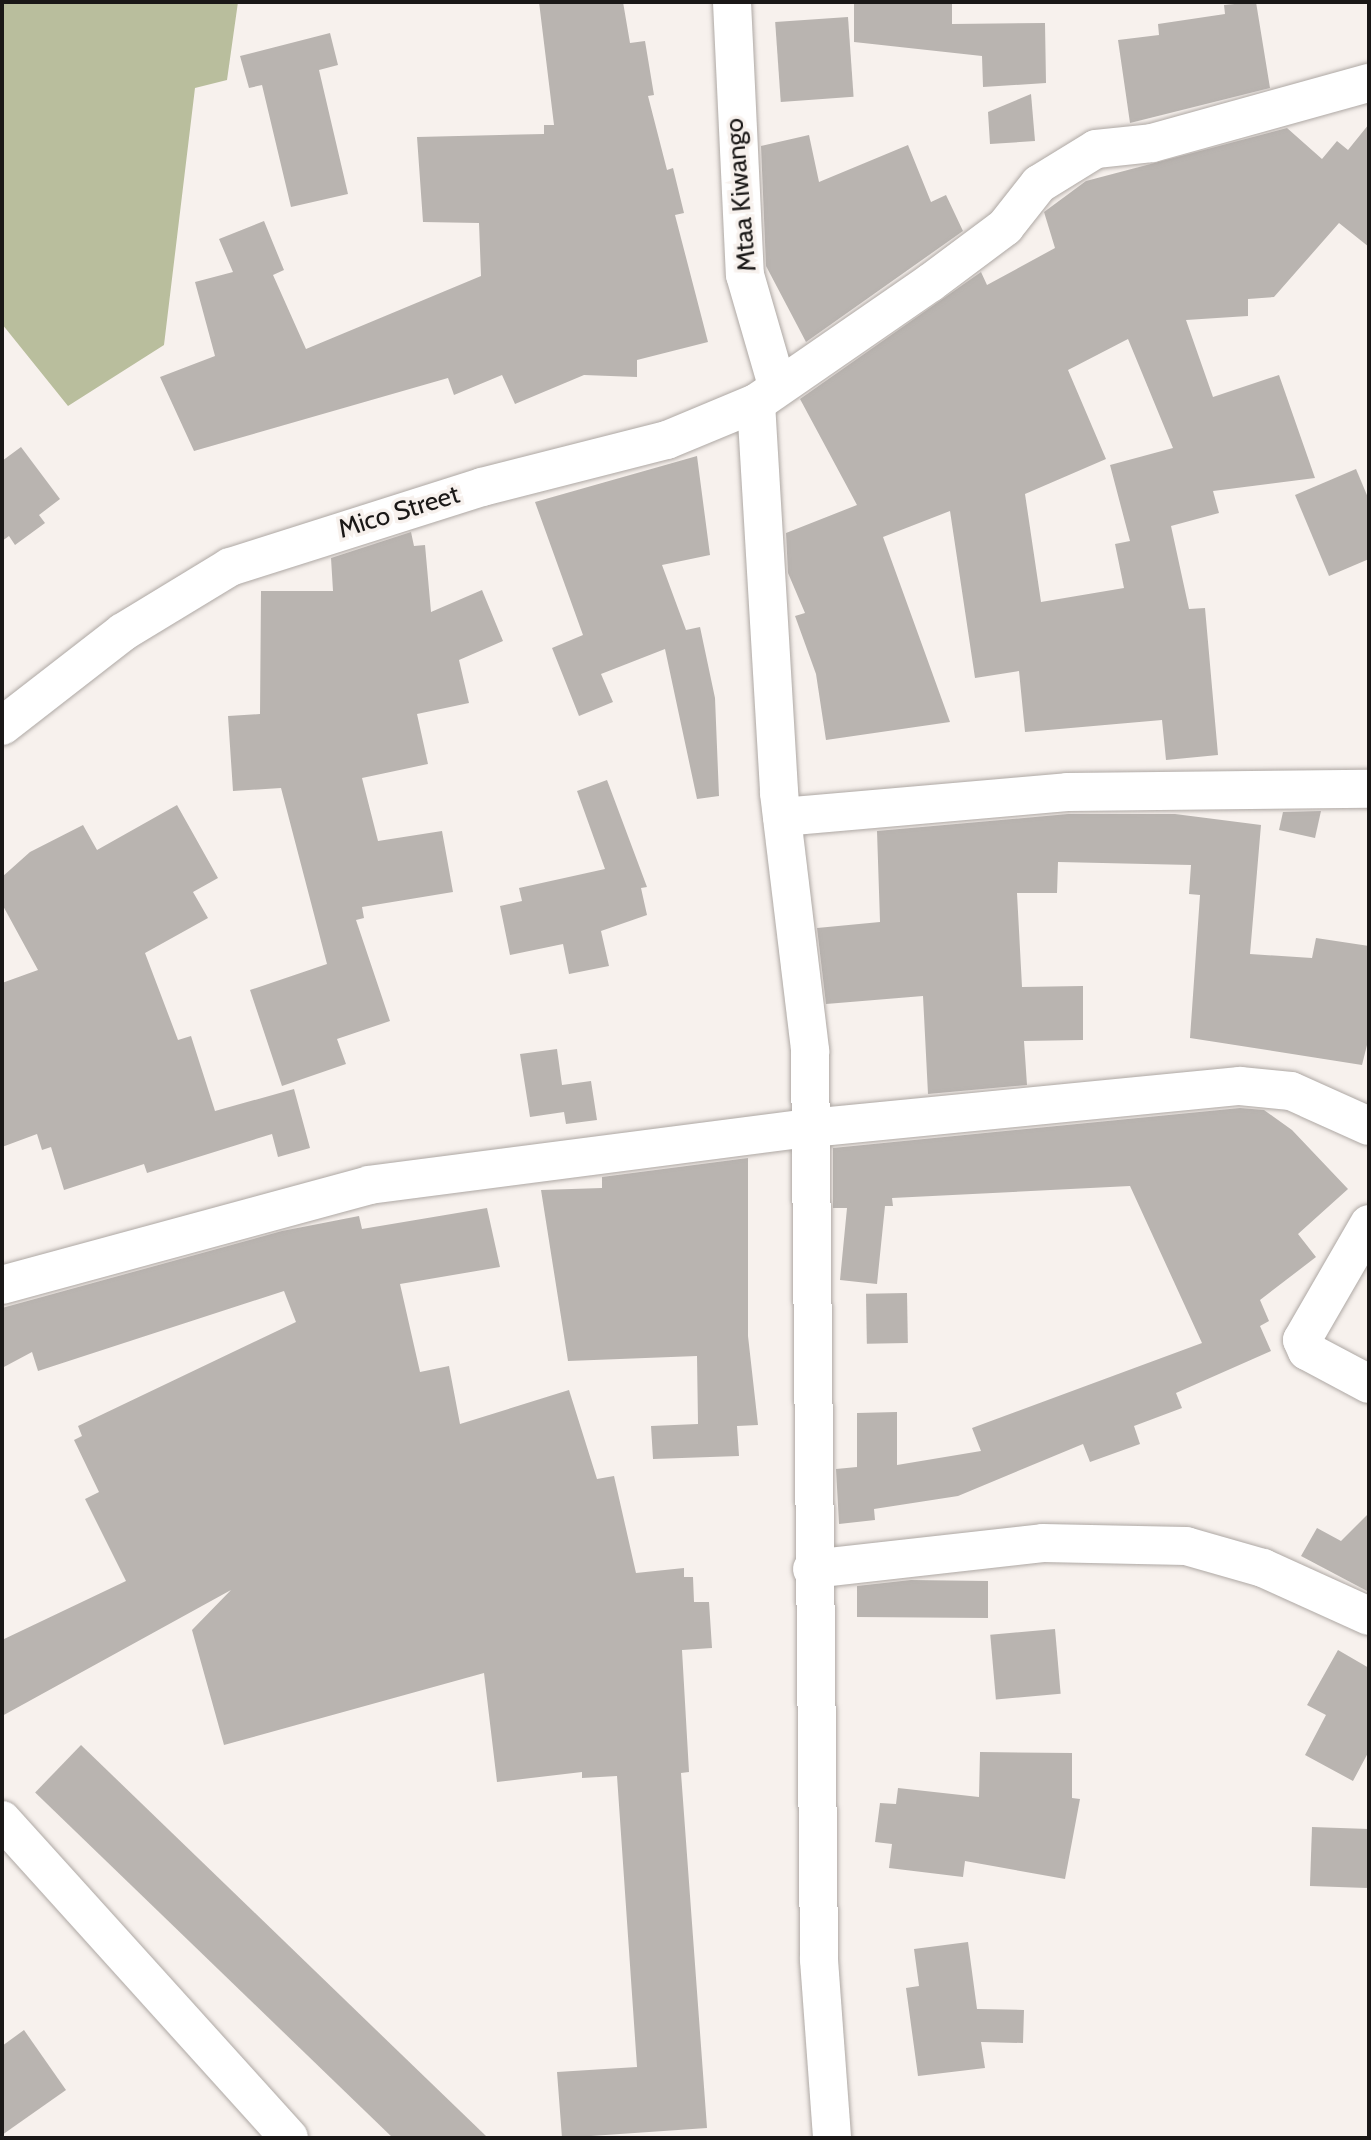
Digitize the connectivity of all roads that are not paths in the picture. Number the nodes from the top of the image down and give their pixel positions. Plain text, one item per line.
1 (732, 2) edge
2 (1369, 83) edge
3 (766, 394) junction
4 (2, 726) edge
5 (1369, 789) edge
6 (782, 817) junction
7 (1369, 1126) edge
8 (810, 1128) junction
9 (1369, 1224) edge
10 (2, 1285) edge
11 (1369, 1384) edge
12 (812, 1569) junction
13 (1369, 1616) edge
14 (2, 1820) edge
15 (289, 2138) edge
16 (832, 2138) edge

1 - 3 street, Mtaa Kiwango
2 - 3 street, Mico Street
3 - 4 street, Mico Street
3 - 6 street, Mtaa Kiwango
5 - 6 street
6 - 8 street, Mtaa Kiwango
7 - 8 street
8 - 10 street
8 - 12 street, Mtaa Kiwango
9 - 11 street
12 - 13 street
12 - 16 street, Mtaa Kiwango
14 - 15 street

